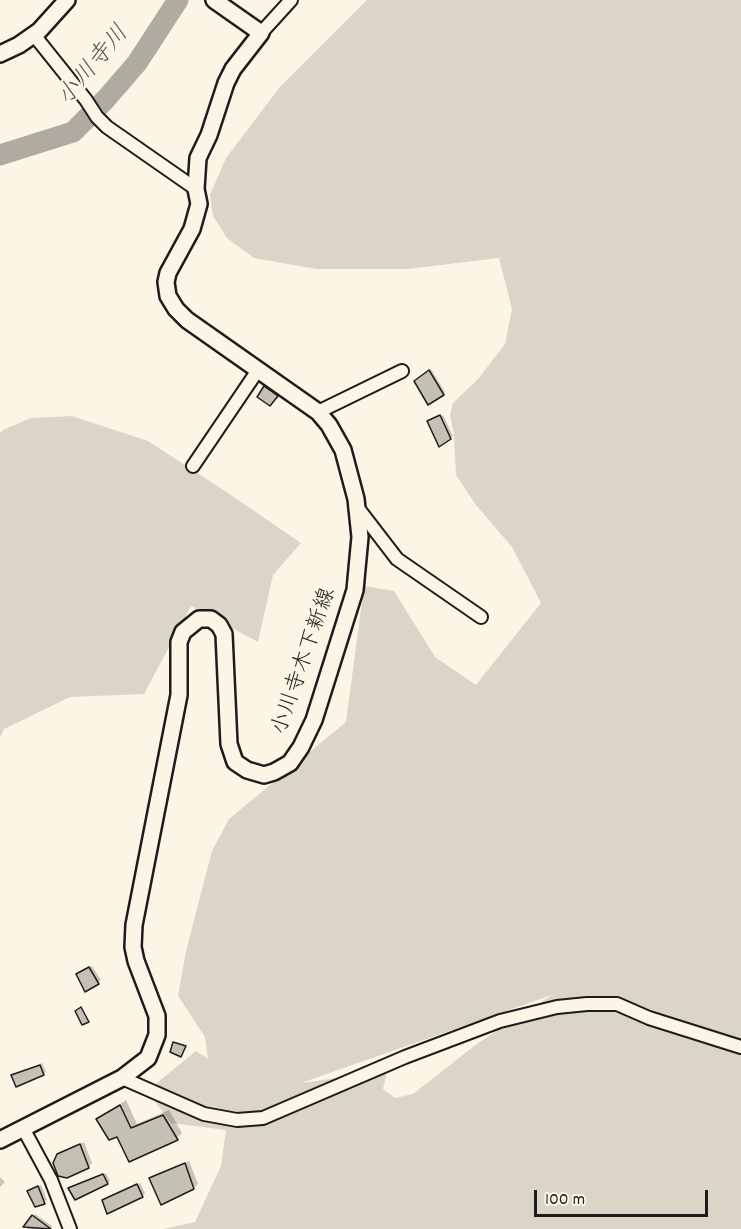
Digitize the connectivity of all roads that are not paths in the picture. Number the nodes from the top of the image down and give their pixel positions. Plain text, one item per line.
1 (67, 0) edge
2 (214, 0) edge
3 (291, 0) edge
4 (261, 33) junction
5 (34, 35) junction
6 (0, 54) edge
7 (196, 189) junction
8 (258, 370) junction
9 (402, 371) dead end
10 (318, 412) junction
11 (193, 466) dead end
12 (357, 507) junction
13 (481, 616) dead end
14 (741, 1047) edge
15 (122, 1078) junction
16 (23, 1128) junction
17 (0, 1140) edge
18 (70, 1229) edge

1 - 5 main road
2 - 4 main road
3 - 4 street
4 - 7 main road, 小川寺木下新線
5 - 6 main road
5 - 7 street
7 - 8 main road, 小川寺木下新線
8 - 10 main road, 小川寺木下新線
8 - 11 street
9 - 10 street
10 - 12 main road, 小川寺木下新線
12 - 13 street
12 - 15 main road, 小川寺木下新線
14 - 15 street
15 - 16 main road, 小川寺木下新線
16 - 17 main road, 小川寺木下新線
16 - 18 street

